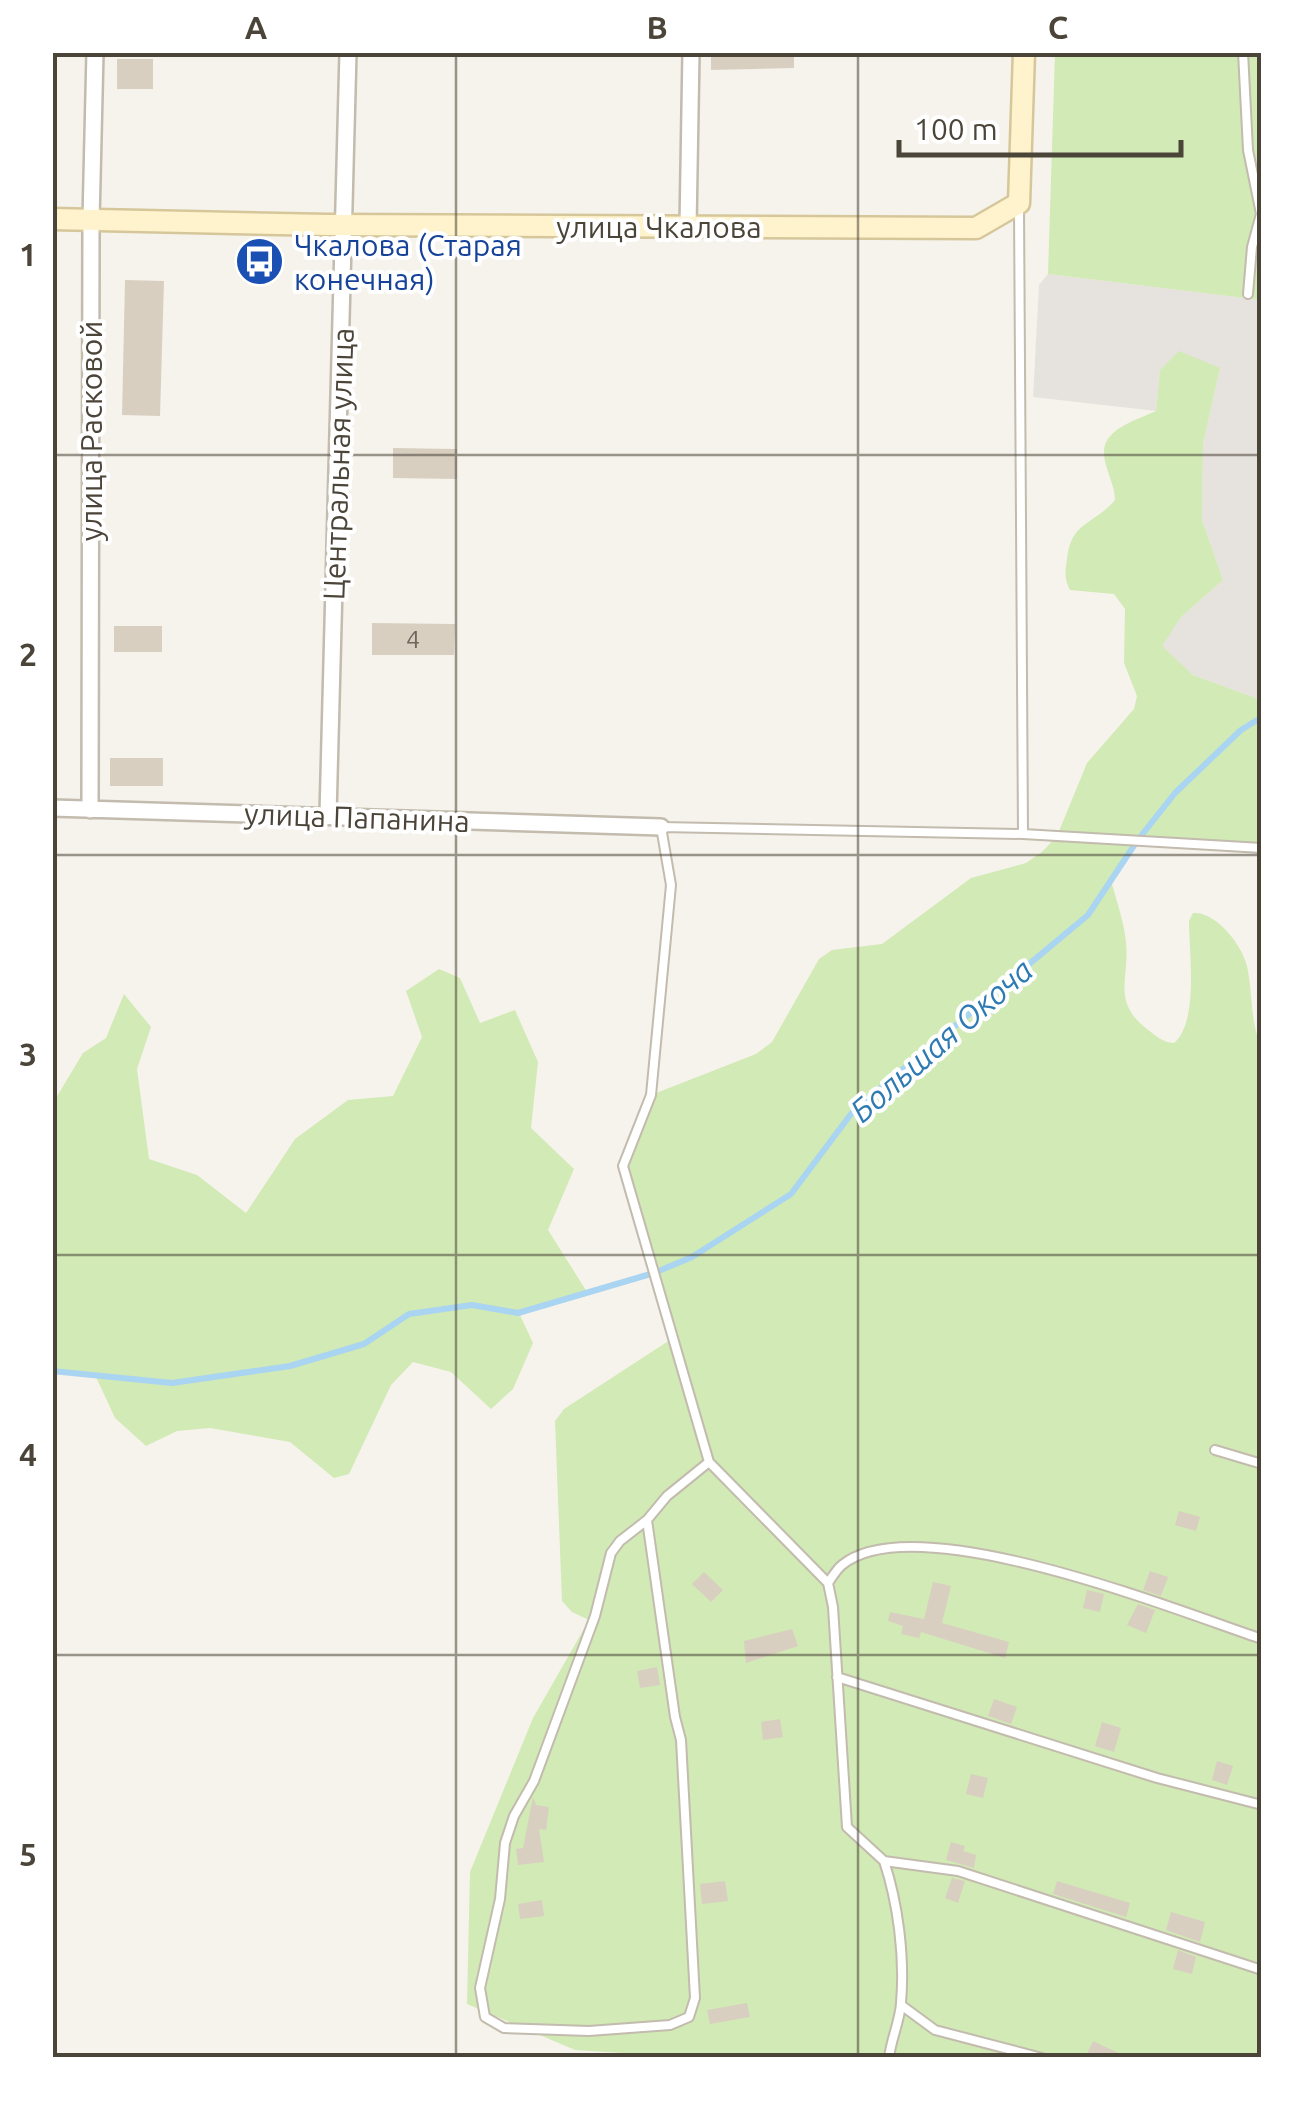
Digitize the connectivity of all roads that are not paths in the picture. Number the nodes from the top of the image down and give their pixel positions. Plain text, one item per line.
1 (95, 52) edge
2 (348, 52) edge
3 (692, 52) edge
4 (1024, 52) edge
5 (1243, 52) edge
6 (1019, 203) junction
7 (52, 219) edge
8 (91, 220) junction
9 (344, 225) junction
10 (688, 227) junction
11 (1248, 294) dead end
12 (52, 808) edge
13 (90, 810) junction
14 (328, 815) junction
15 (661, 828) junction
16 (1023, 834) junction
17 (1262, 848) edge
18 (1214, 1450) dead end
19 (709, 1462) junction
20 (1262, 1464) edge
21 (647, 1520) junction
22 (828, 1582) junction
23 (1262, 1639) edge
24 (837, 1677) junction
25 (1262, 1805) edge
26 (884, 1861) junction
27 (1262, 1970) edge
28 (901, 2005) junction
29 (889, 2058) edge
30 (1042, 2058) edge

1 - 8 street, улица Расковой
2 - 9 street, Центральная улица
3 - 10 street
4 - 6 street
5 - 11 lane
6 - 10 street, улица Чкалова
6 - 16 lane
7 - 8 street, улица Чкалова
8 - 9 street, улица Чкалова
8 - 13 street, улица Расковой
9 - 10 street, улица Чкалова
9 - 14 street, Центральная улица
12 - 13 street, улица Папанина
13 - 14 street, улица Папанина
14 - 15 street, улица Папанина
15 - 16 lane
15 - 19 lane
16 - 17 lane
18 - 20 lane
19 - 21 lane
19 - 22 lane
21 - 21 lane
22 - 23 lane
22 - 24 lane
24 - 25 lane
24 - 26 lane
26 - 27 lane
26 - 28 lane
28 - 29 lane
28 - 30 lane

